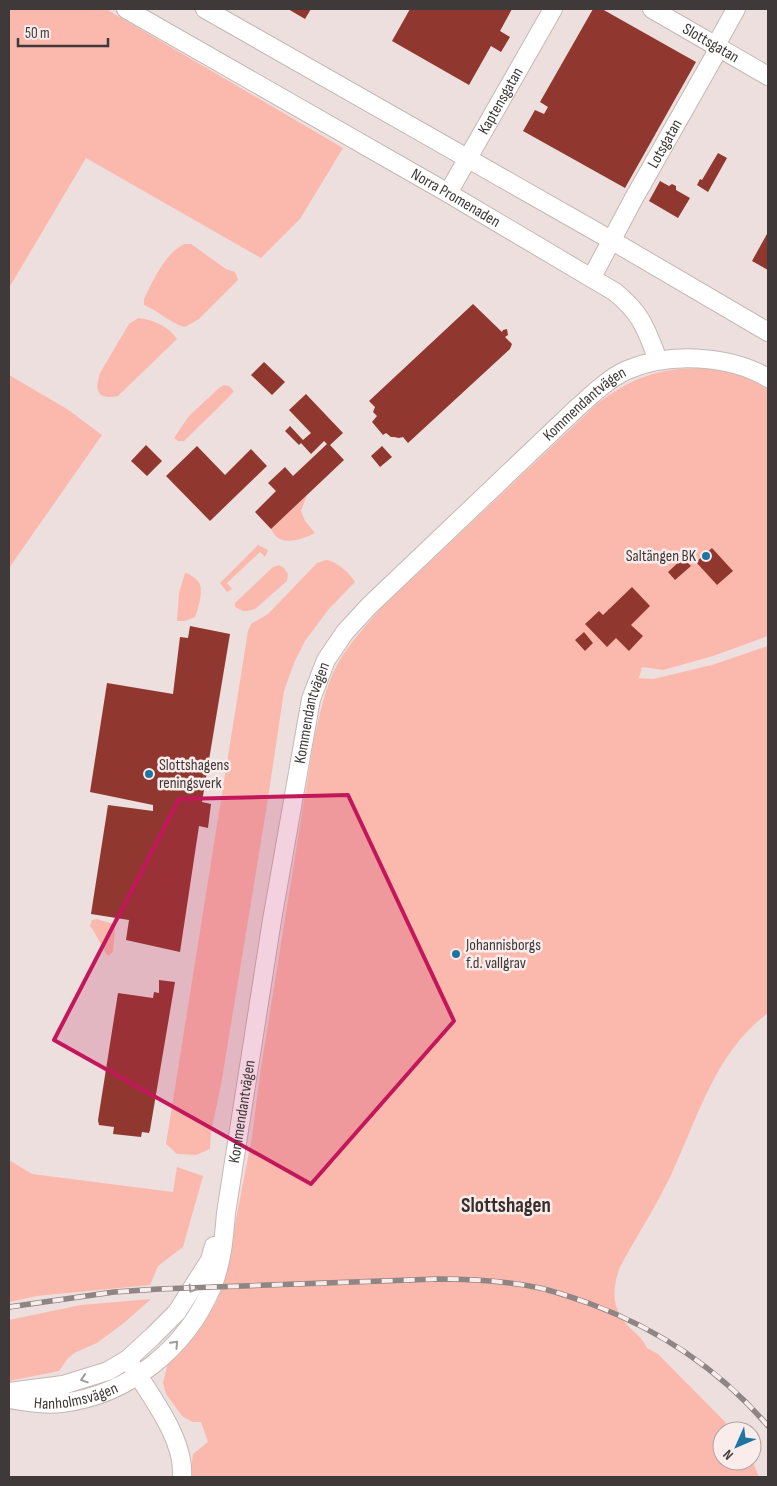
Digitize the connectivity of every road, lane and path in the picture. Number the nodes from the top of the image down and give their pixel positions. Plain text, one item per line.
1 (126, 9) edge
2 (205, 9) edge
3 (553, 9) edge
4 (652, 9) edge
5 (736, 9) edge
6 (716, 45) junction
7 (768, 76) edge
8 (467, 159) junction
9 (448, 193) junction
10 (611, 240) junction
11 (592, 277) junction
12 (768, 332) edge
13 (658, 360) junction
14 (768, 378) edge
15 (226, 1213) junction
16 (128, 1359) junction
17 (138, 1376) junction
18 (9, 1392) edge
19 (9, 1399) edge
20 (182, 1477) edge

1 - 9 street, Norra Promenaden
2 - 8 street
3 - 8 street, Kaptensgatan
4 - 6 street, Slottsgatan
5 - 6 street, Lotsgatan
6 - 7 street, Slottsgatan
6 - 10 street, Lotsgatan
8 - 9 street, Kaptensgatan
8 - 10 street
9 - 11 street, Norra Promenaden
10 - 11 street, Lotsgatan
10 - 12 street
11 - 13 street, Norra Promenaden
13 - 14 street
13 - 15 street, Kommendantvägen
15 -> 16 street, Kommendantvägen
17 -> 15 street, Kommendantvägen
16 - 17 street
16 -> 18 street, Hanholmsvägen
17 - 19 street, Hanholmsvägen
17 - 20 street

